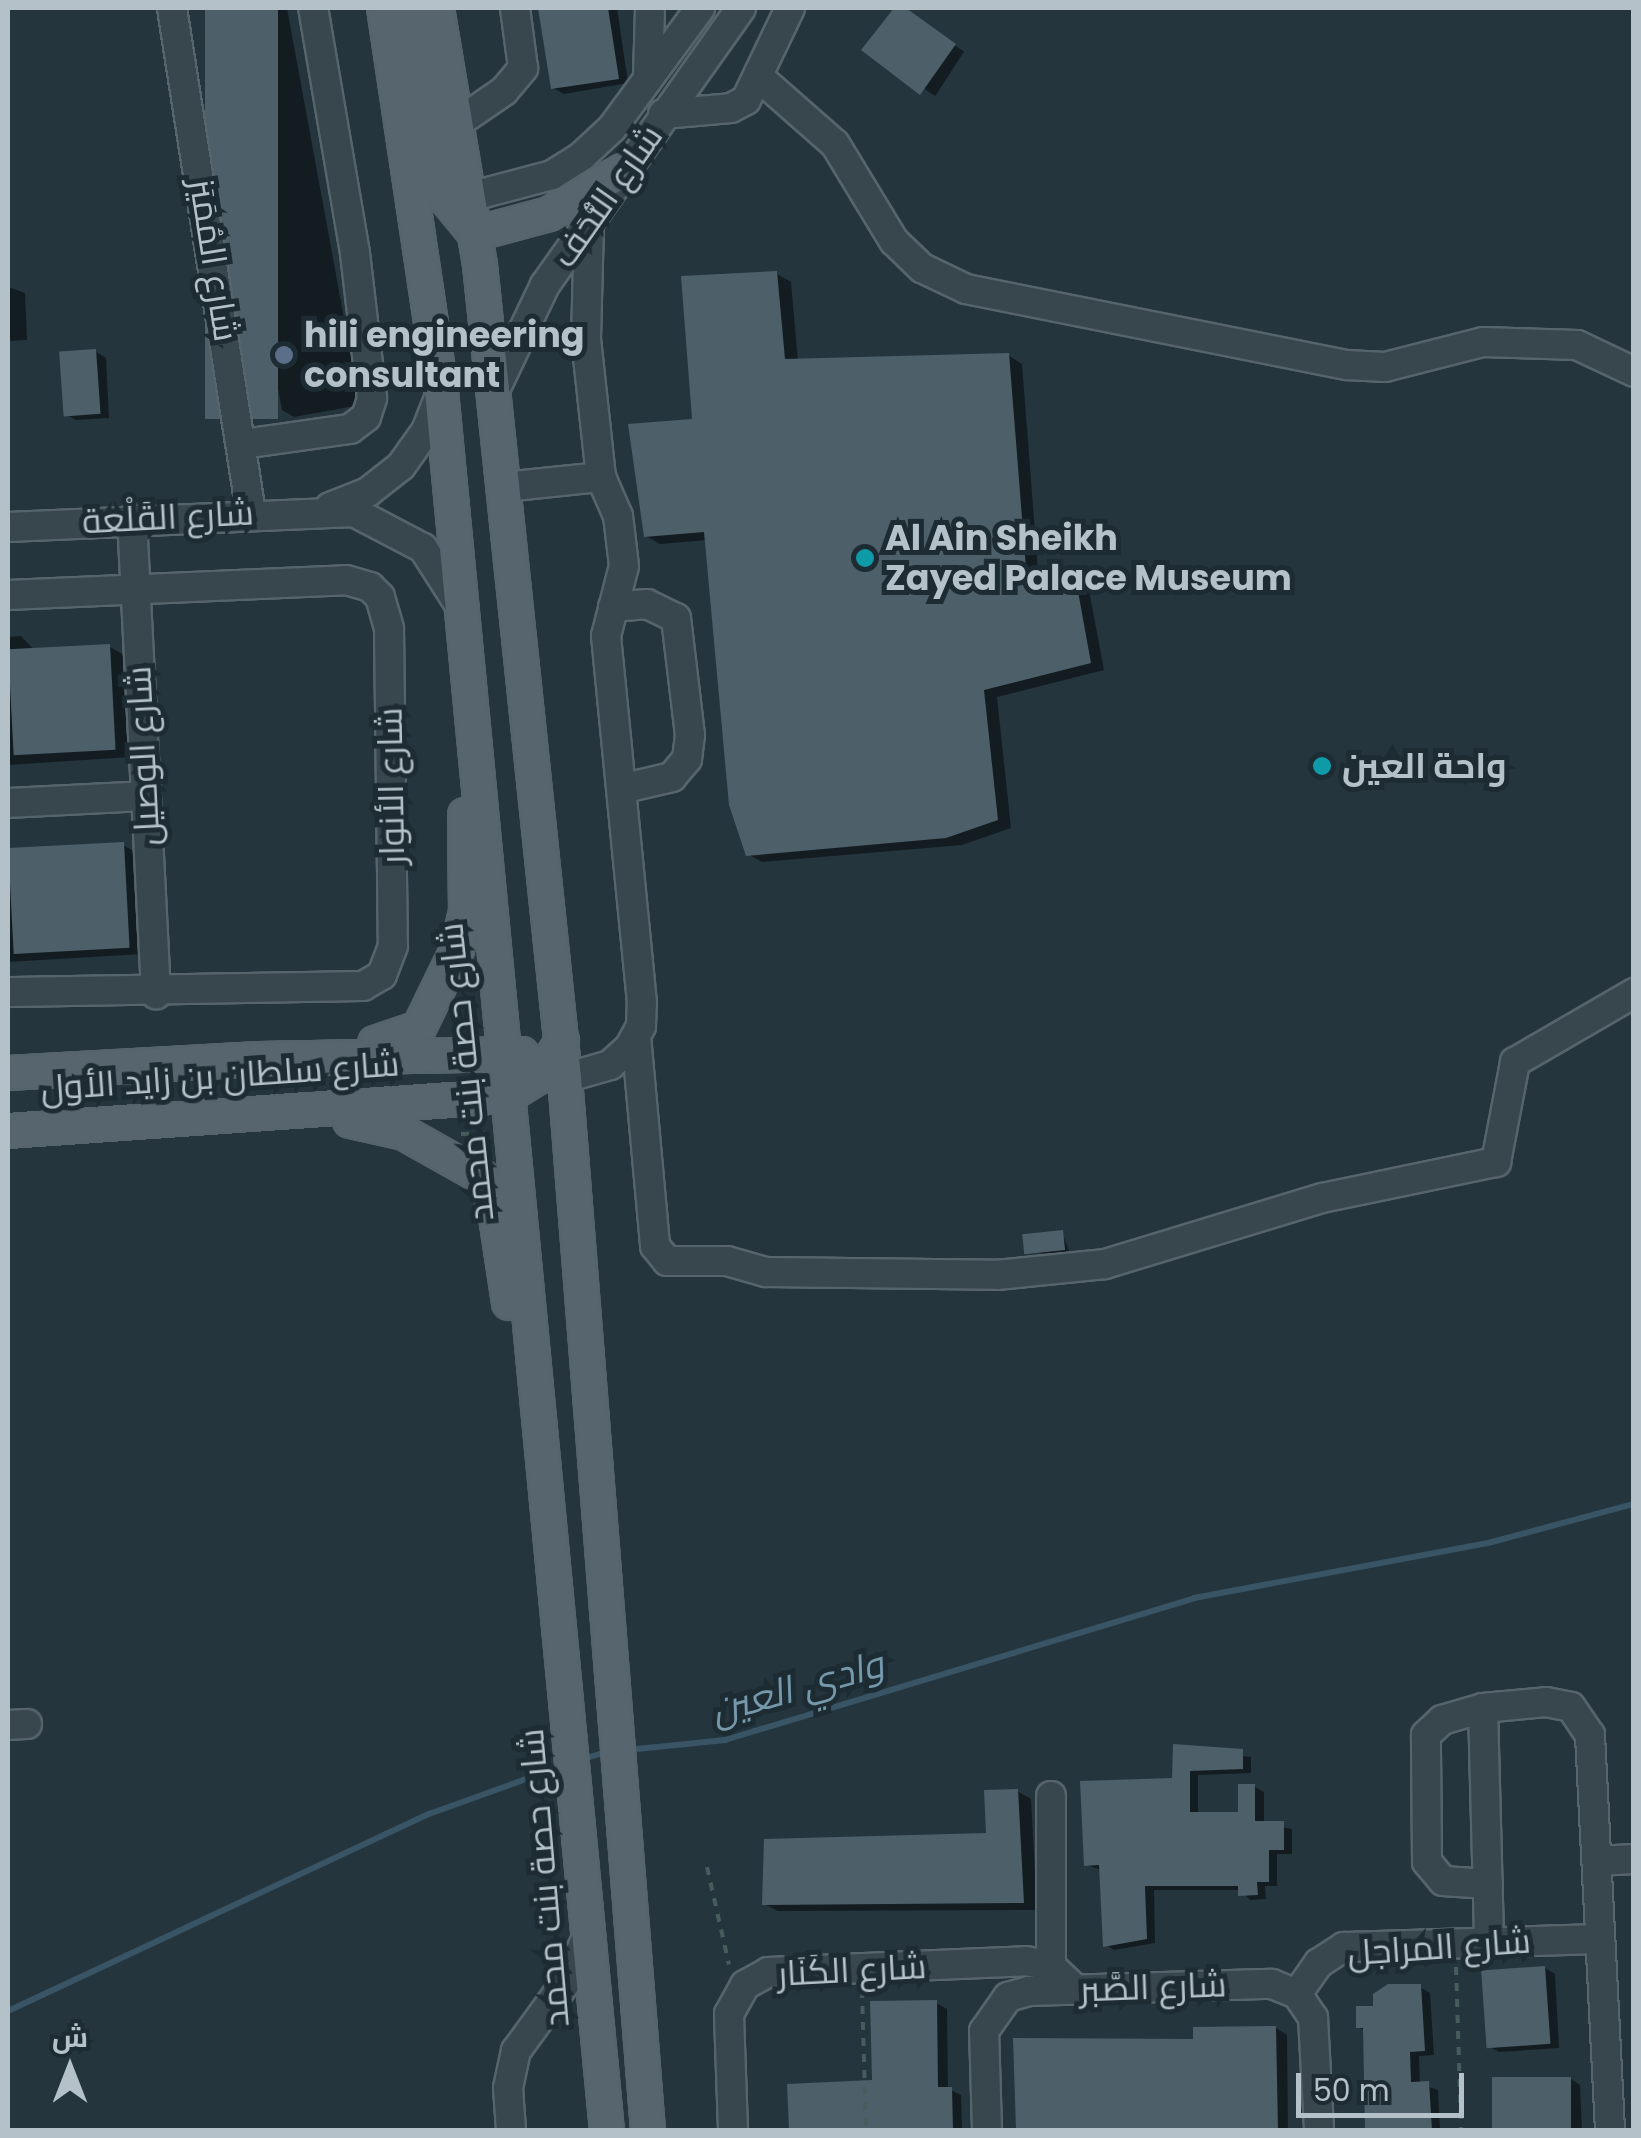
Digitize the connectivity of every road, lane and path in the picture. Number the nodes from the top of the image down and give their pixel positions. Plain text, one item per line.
1 (172, 8) edge
2 (313, 8) edge
3 (384, 8) edge
4 (407, 8) edge
5 (438, 8) edge
6 (516, 8) edge
7 (650, 8) edge
8 (664, 8) edge
9 (741, 8) edge
10 (790, 8) edge
11 (699, 9) edge
12 (762, 78) junction
13 (647, 84) junction
14 (663, 114) junction
15 (456, 124) junction
16 (622, 172) junction
17 (458, 200) junction
18 (589, 224) junction
19 (476, 234) junction
20 (422, 246) junction
21 (1634, 372) edge
22 (441, 391) junction
23 (492, 396) junction
24 (244, 444) junction
25 (600, 477) junction
26 (504, 488) junction
27 (328, 508) junction
28 (251, 512) junction
29 (132, 519) junction
30 (8, 527) edge
31 (135, 591) junction
32 (8, 596) edge
33 (613, 607) junction
34 (464, 615) junction
35 (478, 772) junction
36 (621, 789) junction
37 (145, 796) junction
38 (8, 803) edge
39 (8, 992) edge
40 (1634, 992) edge
41 (156, 994) junction
42 (636, 1036) junction
43 (504, 1052) junction
44 (259, 1058) junction
45 (558, 1062) junction
46 (8, 1072) edge
47 (508, 1096) junction
48 (211, 1119) junction
49 (8, 1131) edge
50 (535, 1363) junction
51 (1484, 1708) junction
52 (1050, 1796) dead end
53 (1634, 1859) edge
54 (1597, 1861) junction
55 (707, 1867) dead end
56 (1488, 1884) junction
57 (590, 1929) junction
58 (1600, 1938) junction
59 (1490, 1942) junction
60 (1455, 1943) junction
61 (1051, 1966) junction
62 (861, 1967) junction
63 (1075, 1990) junction
64 (738, 1994) junction
65 (1298, 1994) junction
66 (511, 2130) edge
67 (607, 2130) edge
68 (648, 2130) edge
69 (733, 2130) edge
70 (866, 2130) edge
71 (987, 2130) edge
72 (1319, 2130) edge
73 (1462, 2130) edge
74 (1610, 2130) edge

1 - 24 street, شارع المُمَيَز
2 - 24 street
3 - 20 main road, شارع حصة بنت محمد
4 - 17 main road
5 - 15 main road
6 - 15 street
7 - 13 street
8 - 11 street
9 - 14 street, شارع التُّحَف
10 - 12 street
11 - 13 street, شارع التُّحَف
12 - 14 street
12 - 21 street
13 - 17 street, شارع التُّحَف
14 - 16 street, شارع التُّحَف
15 - 17 main road
16 - 18 street, شارع التُّحَف
16 - 19 main road
17 - 19 main road
17 - 20 main road
18 - 23 street, شارع التُّحَف
18 - 25 street
19 - 23 main road
20 - 22 main road, شارع حصة بنت محمد
22 - 27 street, شارع القَلْعة
22 - 34 main road, شارع حصة بنت محمد
23 - 26 main road
24 - 28 street, شارع المُمَيَز
25 - 26 street
25 - 33 street
26 - 45 main road
27 - 28 street, شارع القَلْعة
27 - 34 street, شارع القَلْعة
28 - 29 street, شارع القَلْعة
29 - 30 street, شارع القَلْعة
29 - 31 street, شارع الوصيل
31 - 32 street, شارع الأنوار
31 - 37 street, شارع الوصيل
31 - 41 street, شارع الأنوار
33 - 36 street
33 - 36 street
34 - 35 main road, شارع حصة بنت محمد
35 - 43 main road, شارع حصة بنت محمد
35 - 44 main road
36 - 42 street
37 - 38 street
37 - 41 street, شارع الوصيل
39 - 41 street, شارع الأنوار
40 - 42 street
42 - 45 street
43 - 44 main road, شارع سلطان بن زايد الأول
43 - 45 main road, شارع سلطان بن زايد الأول
43 - 47 main road, شارع حصة بنت محمد
44 - 46 main road, شارع سلطان بن زايد الأول
45 - 47 main road
45 - 68 main road
47 - 48 main road, شارع سلطان بن زايد الأول
47 - 50 main road, شارع حصة بنت محمد
48 - 49 main road, شارع سلطان بن زايد الأول
48 - 50 main road
50 - 57 main road, شارع حصة بنت محمد
51 - 54 street
51 - 56 street
51 - 56 street
52 - 61 street
53 - 54 street
54 - 58 street
55 - 64 path
56 - 59 street
57 - 66 street
57 - 67 main road, شارع حصة بنت محمد
58 - 59 street, شارع المراجل
58 - 74 street
59 - 60 street, شارع المراجل
60 - 65 street, شارع المراجل
60 - 73 path
61 - 62 street, شارع الكَنَار
61 - 63 street
62 - 64 street, شارع الكَنَار
62 - 70 path
63 - 65 street, شارع الصَّبر
63 - 71 street, شارع الصَّبر
64 - 69 street, شارع الكَنَار
65 - 72 street

